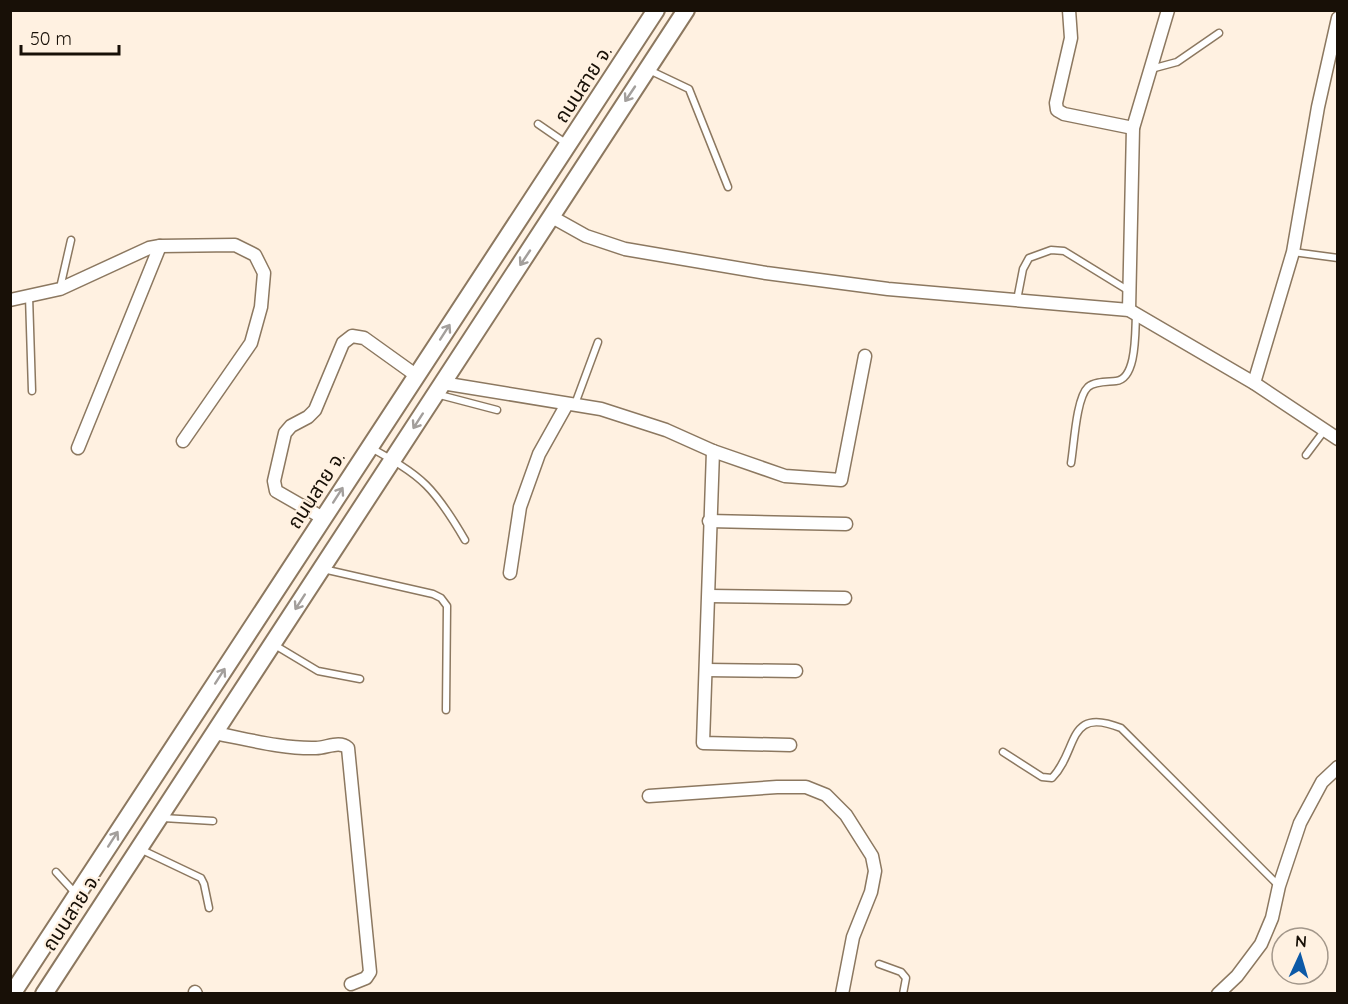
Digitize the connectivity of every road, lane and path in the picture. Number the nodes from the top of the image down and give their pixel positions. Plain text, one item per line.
1 (656, 10) edge
2 (686, 10) edge
3 (1070, 10) edge
4 (1168, 10) edge
5 (1338, 18) edge
6 (1219, 33) dead end
7 (647, 69) junction
8 (1150, 69) junction
9 (538, 124) dead end
10 (1133, 128) junction
11 (568, 145) junction
12 (728, 187) dead end
13 (552, 217) junction
14 (71, 240) dead end
15 (160, 246) junction
16 (1293, 252) junction
17 (1338, 258) edge
18 (60, 289) junction
19 (1129, 291) junction
20 (30, 296) junction
21 (10, 300) edge
22 (1017, 300) junction
23 (1132, 313) junction
24 (598, 342) dead end
25 (865, 356) dead end
26 (417, 376) junction
27 (1254, 383) junction
28 (439, 389) junction
29 (32, 391) dead end
30 (571, 404) junction
31 (496, 410) dead end
32 (1324, 431) junction
33 (1338, 440) edge
34 (183, 441) dead end
35 (370, 447) junction
36 (78, 448) dead end
37 (713, 451) junction
38 (1306, 455) dead end
39 (392, 460) junction
40 (1071, 463) dead end
41 (324, 518) junction
42 (709, 521) junction
43 (846, 524) dead end
44 (465, 540) dead end
45 (321, 568) junction
46 (510, 573) dead end
47 (709, 596) junction
48 (845, 598) dead end
49 (272, 644) junction
50 (706, 670) junction
51 (796, 671) dead end
52 (360, 679) dead end
53 (446, 710) dead end
54 (214, 733) junction
55 (790, 745) dead end
56 (1003, 752) dead end
57 (1338, 767) edge
58 (649, 796) dead end
59 (158, 818) junction
60 (213, 821) dead end
61 (138, 849) junction
62 (56, 872) dead end
63 (1279, 886) junction
64 (77, 895) junction
65 (209, 908) dead end
66 (879, 964) dead end
67 (351, 984) dead end
68 (12, 993) edge
69 (44, 993) edge
70 (842, 993) edge
71 (903, 993) edge
72 (1218, 993) edge

1 - 11 main road, ถนนสาย จ.
2 - 7 main road, ถนนสาย จ.
3 - 10 street
4 - 8 street
5 - 16 street
6 - 8 lane
7 - 12 lane
7 -> 13 main road, ถนนสาย จ.
8 - 10 street
9 - 11 lane
10 - 19 street
26 -> 11 main road, ถนนสาย จ.
13 - 22 street
13 -> 28 main road, ถนนสาย จ.
14 - 18 lane
15 - 18 street
15 - 34 street
15 - 36 street
16 - 17 lane
16 - 27 street
18 - 20 street
19 - 22 lane
19 - 23 street
20 - 21 street
20 - 29 lane
22 - 23 street
23 - 27 street
23 - 40 lane
24 - 30 lane
25 - 37 street
26 - 35 main road, ถนนสาย จ.
26 - 41 street
27 - 32 street
28 - 30 street
28 - 31 lane
28 -> 39 main road, ถนนสาย จ.
30 - 37 street
30 - 46 street
32 - 33 street
32 - 38 lane
35 - 39 lane
41 -> 35 main road, ถนนสาย จ.
37 - 42 street
39 - 44 lane
39 - 45 main road, ถนนสาย จ.
64 -> 41 main road, ถนนสาย จ.
42 - 43 street
42 - 47 street
45 -> 49 main road, ถนนสาย จ.
45 - 53 lane
47 - 48 street
47 - 50 street
49 - 52 lane
49 - 54 main road, ถนนสาย จ.
50 - 51 street
50 - 55 street
54 - 59 main road, ถนนสาย จ.
54 - 67 street
56 - 63 lane
57 - 63 street
58 - 70 street
59 - 60 lane
59 - 61 main road, ถนนสาย จ.
61 - 65 lane
61 - 69 main road, ถนนสาย จ.
62 - 64 lane
63 - 72 street
64 - 68 main road, ถนนสาย จ.
66 - 71 lane

